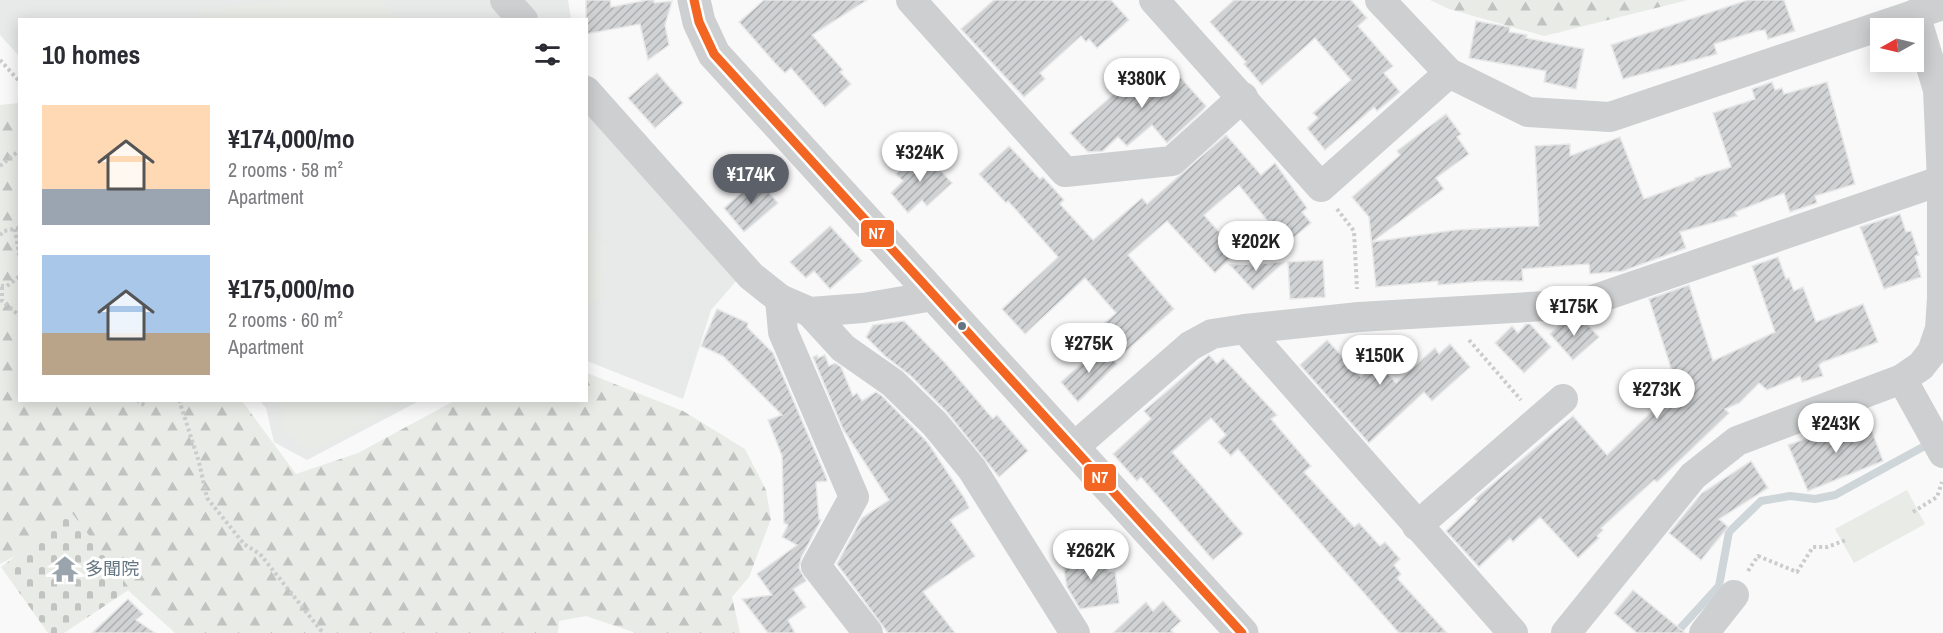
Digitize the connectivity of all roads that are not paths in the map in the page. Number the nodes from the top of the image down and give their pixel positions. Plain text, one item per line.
1 (505, 0) edge
2 (694, 0) edge
3 (911, 0) edge
4 (1154, 0) edge
5 (1380, 0) edge
6 (1943, 6) edge
7 (1915, 14) junction
8 (521, 18) edge
9 (1449, 73) junction
10 (588, 93) edge
11 (1244, 97) junction
12 (1942, 180) edge
13 (933, 296) junction
14 (780, 299) junction
15 (810, 312) junction
16 (1245, 329) junction
17 (1902, 380) junction
18 (1563, 399) dead end
19 (1073, 448) junction
20 (1943, 453) edge
21 (1417, 526) junction
22 (1734, 594) road end
23 (868, 633) edge
24 (1076, 633) edge
25 (1242, 633) edge
26 (1513, 633) edge
27 (1566, 633) edge
28 (1704, 633) edge

1 - 8 street
2 - 13 street
3 - 11 street
4 - 11 street
5 - 9 street
6 - 7 street
7 - 9 street
7 - 12 street
9 - 11 street
10 - 14 street
12 - 16 street
12 - 17 street
13 - 15 street
13 - 19 street
14 - 15 street
14 - 23 street
15 - 24 street
16 - 19 street
16 - 21 street
17 - 20 street
17 - 27 street
18 - 21 street
19 - 25 street
21 - 26 street
22 - 28 street

